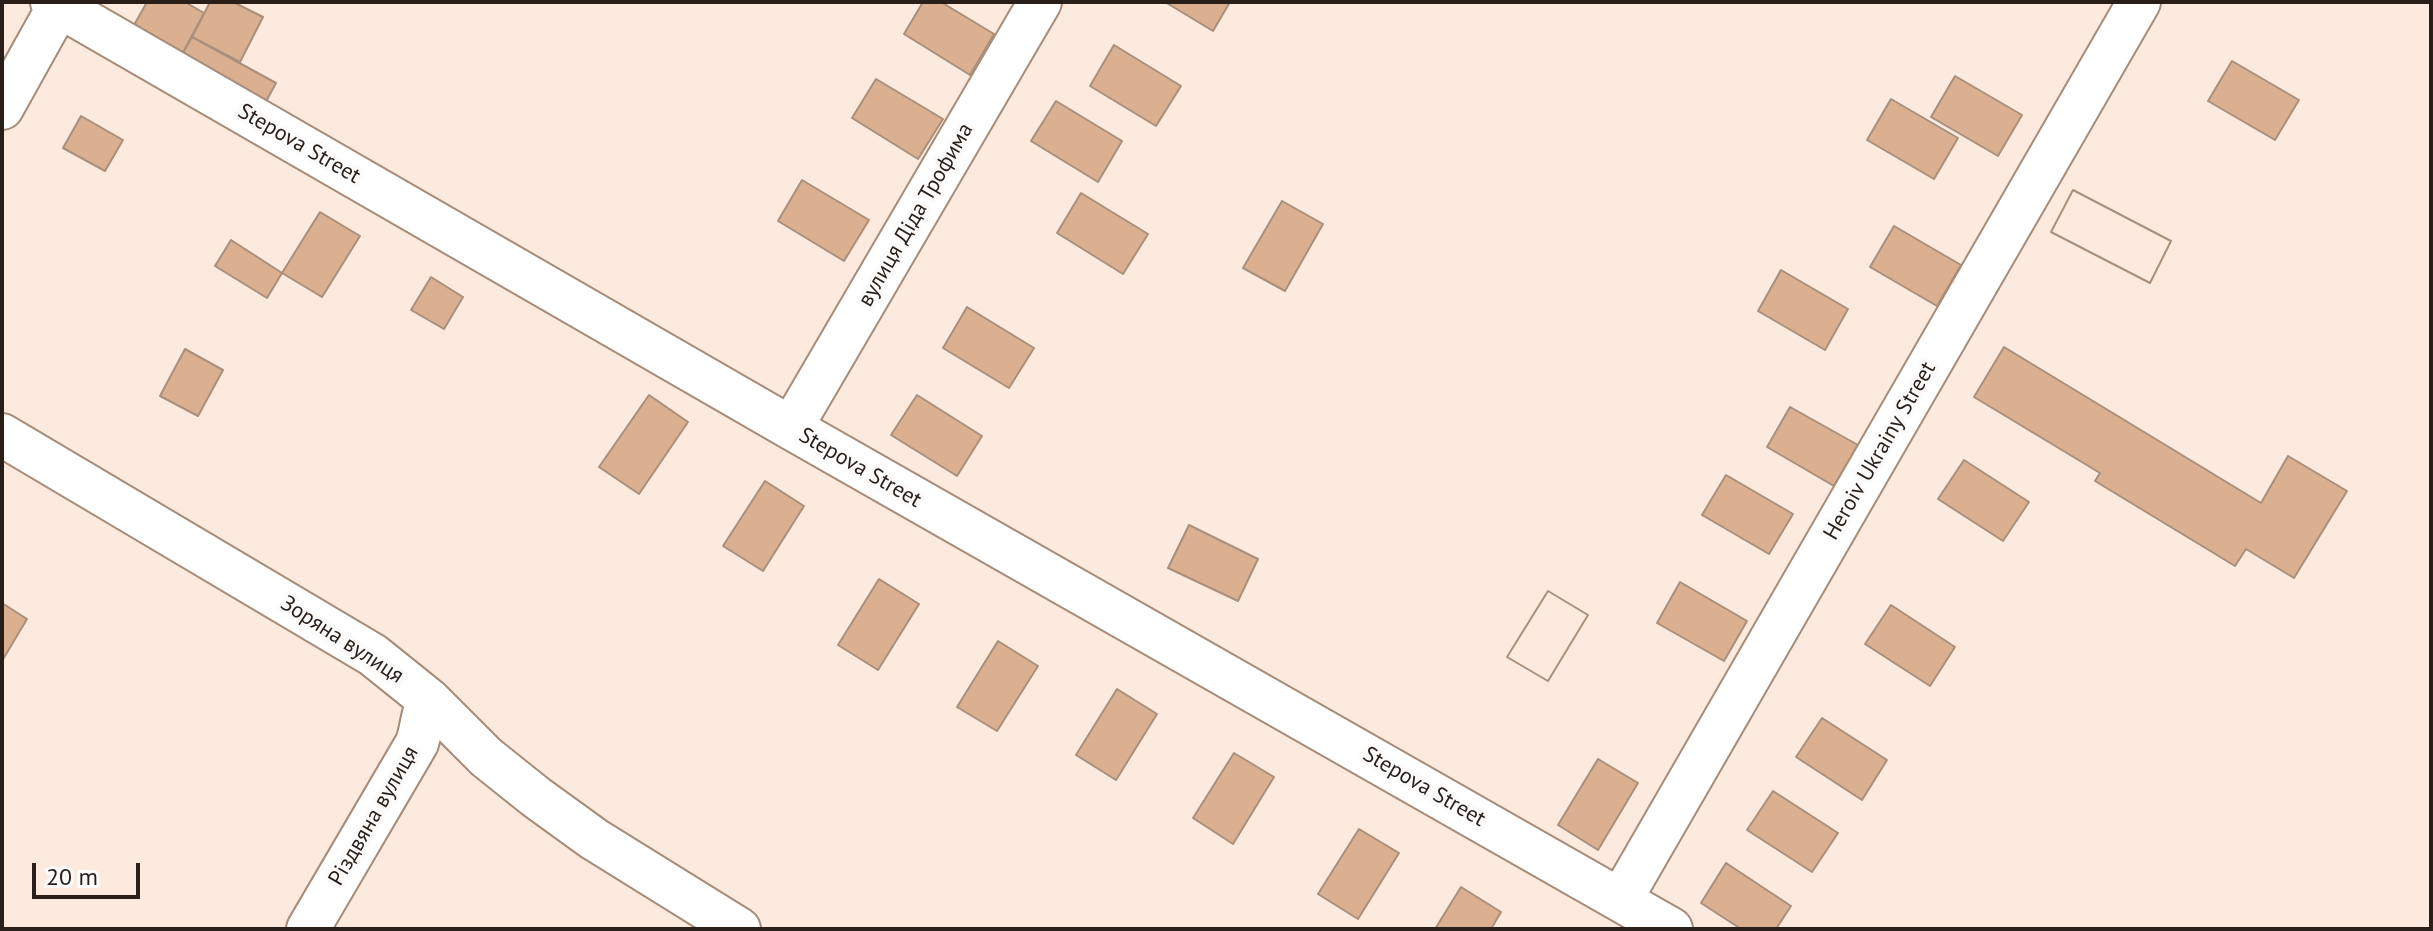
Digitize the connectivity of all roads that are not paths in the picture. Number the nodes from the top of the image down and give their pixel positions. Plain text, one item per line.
1 (1040, 2) edge
2 (2139, 2) edge
3 (57, 3) edge
4 (2, 108) edge
5 (791, 428) junction
6 (2, 435) edge
7 (429, 700) junction
8 (1621, 899) junction
9 (308, 929) edge
10 (739, 929) edge
11 (1671, 929) edge

1 - 5 street, вулиця Діда Трофима
2 - 8 street, Heroiv Ukrainy Street
3 - 4 street
3 - 5 street, Stepova Street
5 - 8 street, Stepova Street
6 - 7 street, Зоряна вулиця
7 - 9 street, Різдвяна вулиця
7 - 10 street, Зоряна вулиця
8 - 11 street, Stepova Street

